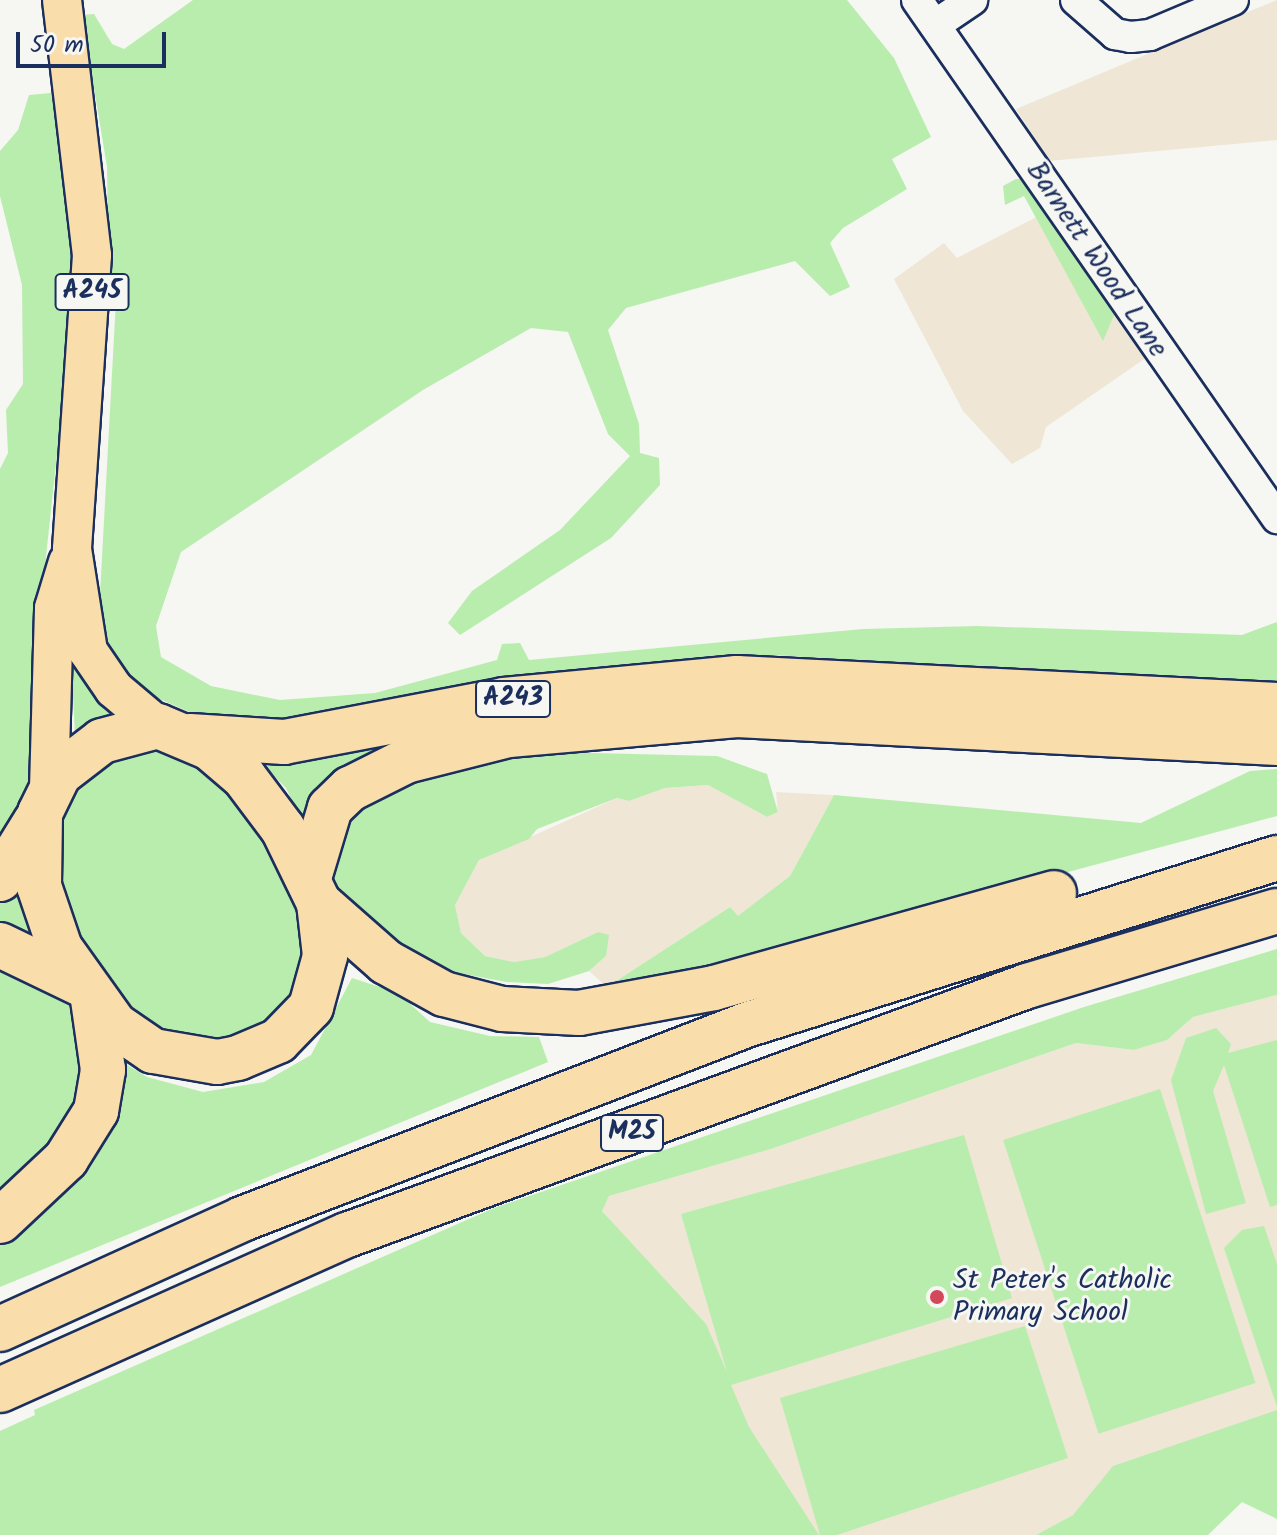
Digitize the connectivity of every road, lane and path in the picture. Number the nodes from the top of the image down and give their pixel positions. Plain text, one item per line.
1 (62, 0) edge
2 (917, 0) edge
3 (972, 0) edge
4 (1076, 0) edge
5 (1233, 0) edge
6 (935, 25) junction
7 (1277, 518) edge
8 (72, 549) junction
9 (1277, 705) edge
10 (174, 731) junction
11 (1277, 743) edge
12 (44, 801) junction
13 (1277, 858) edge
14 (0, 879) edge
15 (314, 891) junction
16 (1148, 895) junction
17 (1277, 911) edge
18 (0, 945) edge
19 (88, 993) junction
20 (0, 1221) edge
21 (0, 1329) edge
22 (0, 1390) edge

1 - 8 main road, A245
2 - 6 street, Barnett Wood Lane
3 - 6 street
4 - 5 street
6 - 7 street, Barnett Wood Lane
8 - 10 main road, A245
8 - 12 main road, A245
9 - 10 highway, A243
10 - 12 highway
10 - 15 highway
11 - 15 highway, A243
12 - 14 highway
12 - 19 highway
13 - 16 highway, M25
15 - 16 highway, M25
15 - 19 highway
16 - 21 highway, M25
17 - 22 highway, M25
18 - 19 highway
19 - 20 highway

